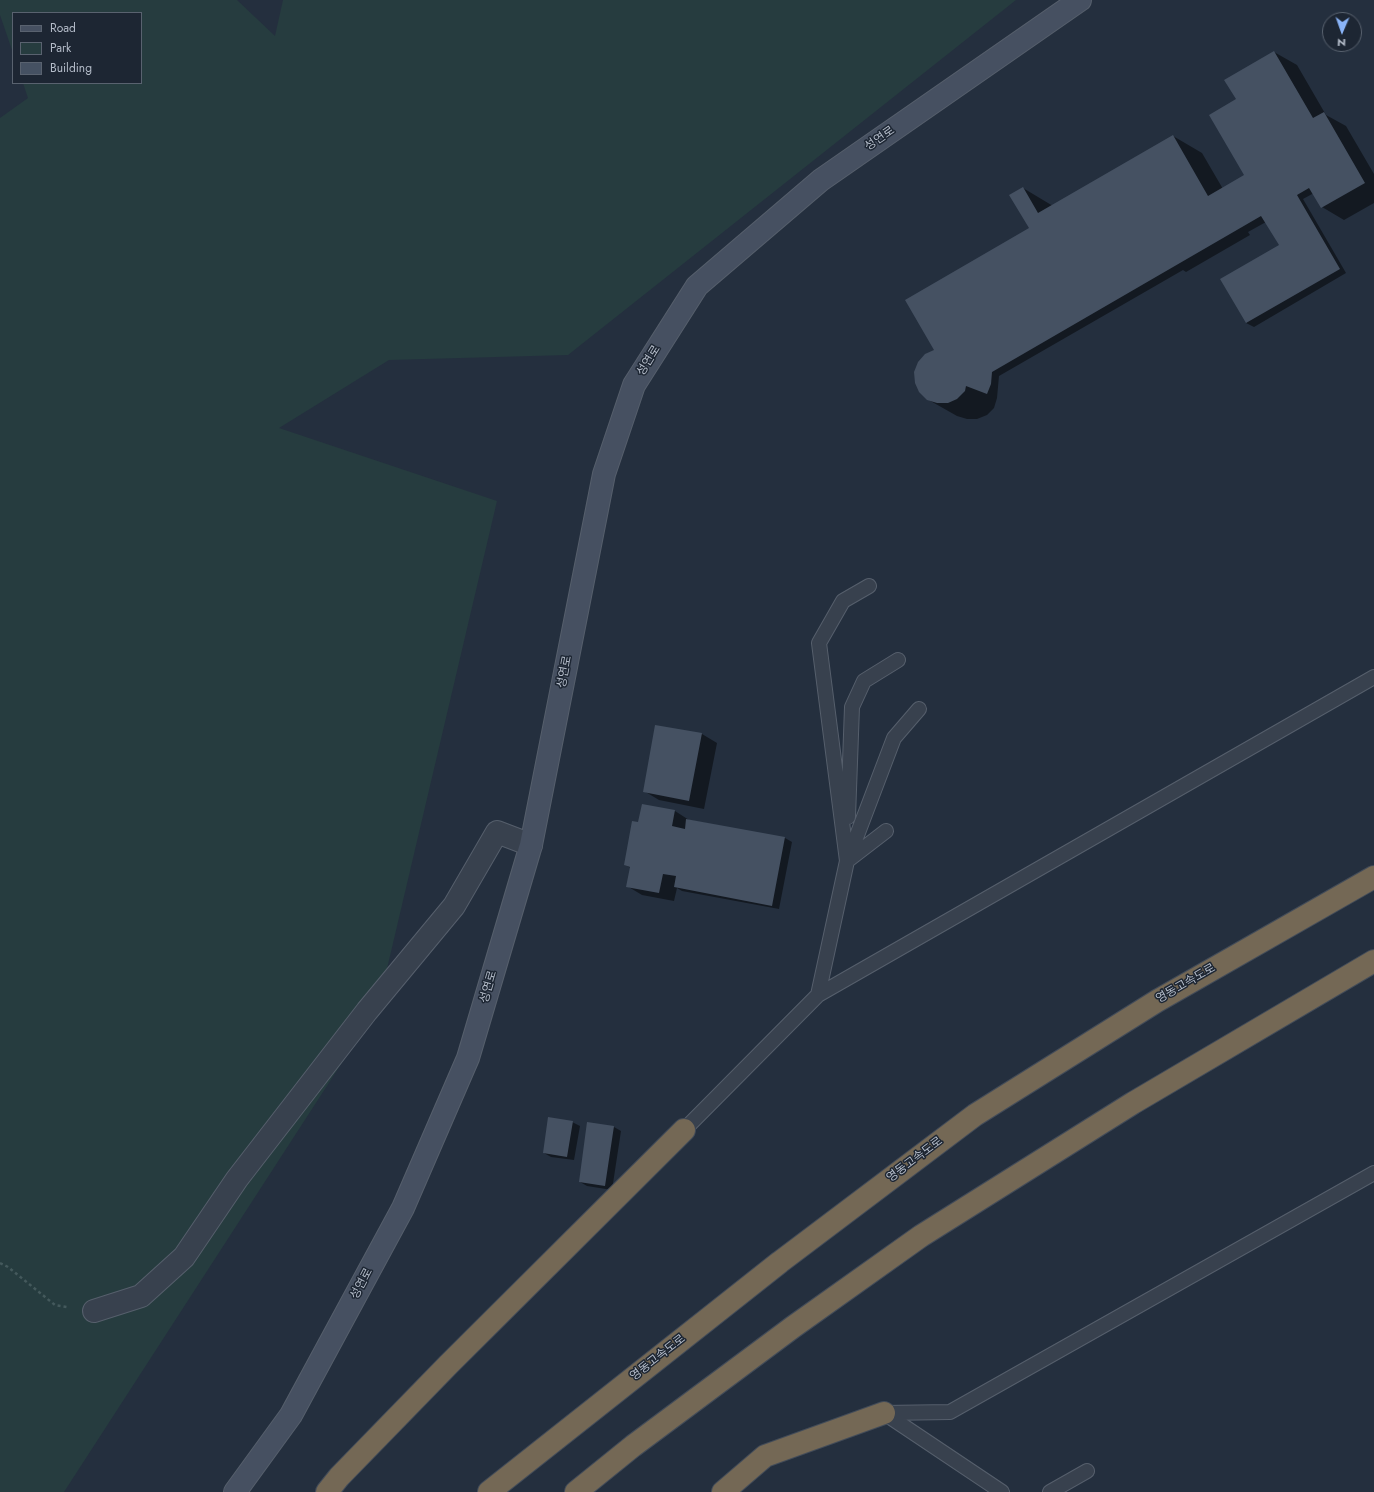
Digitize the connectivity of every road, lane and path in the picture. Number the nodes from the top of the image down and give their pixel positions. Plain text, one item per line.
1 (1080, 0) edge
2 (869, 586) dead end
3 (898, 660) dead end
4 (1374, 677) edge
5 (919, 709) dead end
6 (886, 831) dead end
7 (531, 845) junction
8 (847, 861) junction
9 (1374, 877) edge
10 (1374, 961) edge
11 (818, 995) junction
12 (684, 1130) joint
13 (1374, 1173) edge
14 (0, 1263) edge
15 (94, 1311) joint
16 (884, 1413) junction
17 (1087, 1471) dead end
18 (235, 1492) edge
19 (327, 1492) edge
20 (488, 1492) edge
21 (576, 1492) edge
22 (723, 1492) edge
23 (1002, 1492) edge
24 (1050, 1492) edge

1 - 7 main road, 성연로
2 - 8 lane
3 - 8 lane
4 - 11 lane
5 - 8 lane
6 - 8 lane
7 - 15 street
7 - 18 main road, 성연로
8 - 11 lane
9 - 20 highway, 영동고속도로
10 - 21 highway
11 - 12 lane
12 - 19 highway
13 - 16 lane
14 - 15 path
16 - 22 highway
16 - 23 lane
17 - 24 lane

